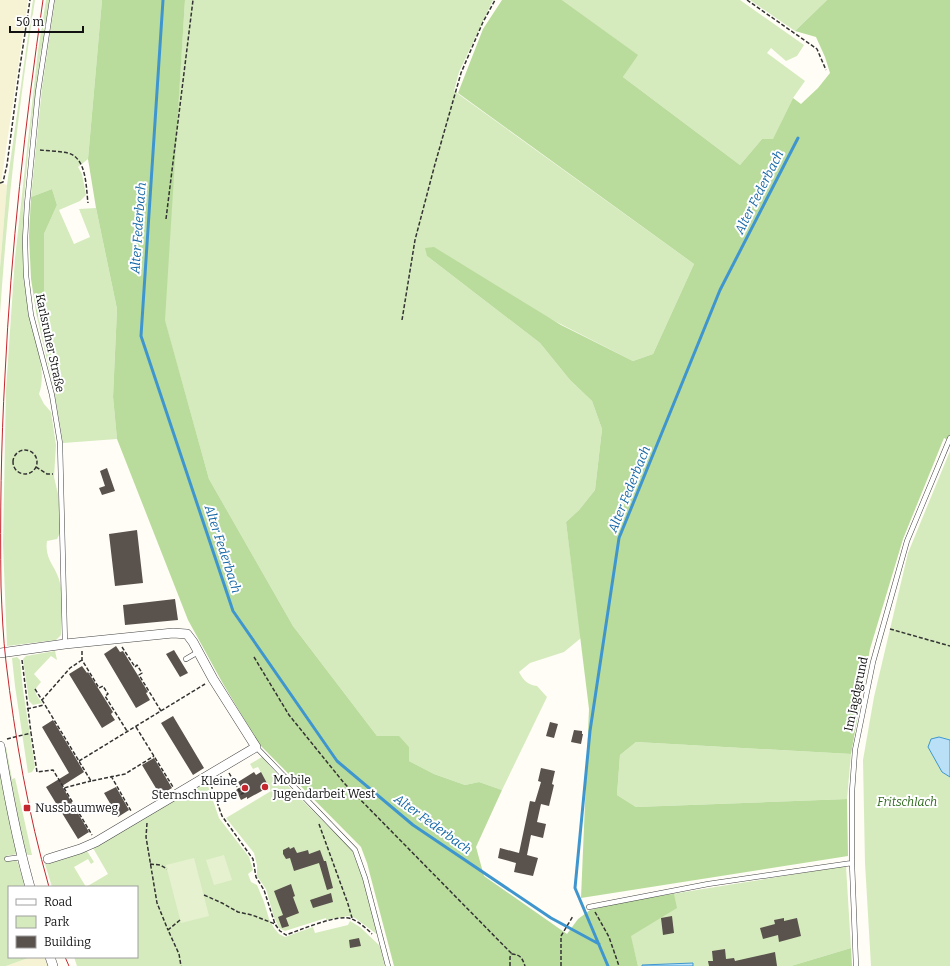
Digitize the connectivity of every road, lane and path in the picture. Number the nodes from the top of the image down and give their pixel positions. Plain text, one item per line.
1 (30, 0) edge
2 (52, 0) edge
3 (193, 0) edge
4 (495, 0) edge
5 (747, 0) edge
6 (826, 70) dead end
7 (32, 148) junction
8 (0, 183) edge
9 (88, 203) dead end
10 (166, 219) dead end
11 (402, 320) dead end
12 (950, 438) edge
13 (36, 467) junction
14 (61, 475) junction
15 (883, 627) junction
16 (121, 639) junction
17 (66, 644) junction
18 (950, 646) edge
19 (20, 650) junction
20 (198, 652) junction
21 (0, 654) edge
22 (254, 657) dead end
23 (186, 659) dead end
24 (214, 680) junction
25 (35, 689) dead end
26 (42, 700) junction
27 (44, 705) junction
28 (27, 709) junction
29 (161, 711) junction
30 (136, 726) junction
31 (127, 732) junction
32 (31, 733) junction
33 (7, 738) dead end
34 (0, 746) edge
35 (256, 747) junction
36 (154, 756) junction
37 (79, 761) junction
38 (224, 765) junction
39 (207, 775) junction
40 (111, 776) junction
41 (91, 781) junction
42 (64, 788) junction
43 (176, 793) junction
44 (244, 793) dead end
45 (317, 809) junction
46 (146, 812) junction
47 (136, 818) junction
48 (96, 842) junction
49 (22, 857) junction
50 (7, 858) dead end
51 (48, 859) dead end
52 (852, 863) junction
53 (150, 864) junction
54 (167, 869) dead end
55 (30, 886) edge
56 (204, 895) dead end
57 (590, 906) joint
58 (573, 916) dead end
59 (352, 918) junction
60 (180, 920) dead end
61 (275, 924) junction
62 (168, 930) junction
63 (381, 939) junction
64 (512, 954) junction
65 (181, 966) edge
66 (388, 966) edge
67 (510, 966) edge
68 (525, 966) edge
69 (561, 966) edge
70 (619, 966) edge
71 (856, 966) edge

1 - 8 path
2 - 7 lane, Karlsruher Straße
3 - 10 path
4 - 11 path
5 - 6 path
7 - 9 path
7 - 14 lane, Karlsruher Straße
12 - 15 lane, Im Jagdgrund
13 - 13 path
13 - 14 path
14 - 17 lane, Karlsruher Straße
15 - 18 path
15 - 52 lane, Im Jagdgrund
16 - 17 street
16 - 20 street
16 - 29 path
17 - 19 street
19 - 21 street
19 - 28 path
20 - 23 lane
20 - 24 street
22 - 64 path
24 - 29 path
24 - 35 street
25 - 26 path
26 - 27 path
26 - 31 path
27 - 28 path
27 - 37 path
28 - 32 path
29 - 30 path
30 - 31 path
30 - 36 path
31 - 37 path
32 - 33 path
32 - 42 path
34 - 49 street
35 - 38 street
35 - 45 lane
36 - 40 path
36 - 43 path
37 - 41 path
38 - 39 street
38 - 44 path
39 - 43 street
39 - 61 path
40 - 41 path
40 - 47 path
41 - 42 path
42 - 48 path
43 - 46 street
45 - 59 path
45 - 63 lane
46 - 47 street
46 - 53 path
47 - 48 street
48 - 51 street
49 - 50 lane
49 - 55 street
52 - 57 lane
52 - 71 lane, Im Jagdgrund
53 - 54 path
53 - 62 path
56 - 61 path
57 - 70 path
58 - 69 path
59 - 61 path
59 - 63 path
60 - 62 path
62 - 65 path
63 - 66 lane
64 - 67 path
64 - 68 path

